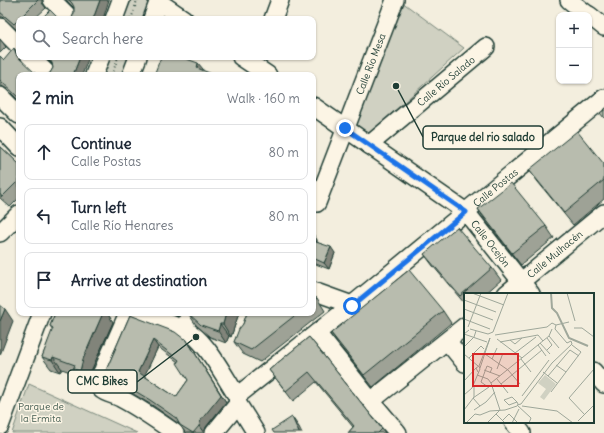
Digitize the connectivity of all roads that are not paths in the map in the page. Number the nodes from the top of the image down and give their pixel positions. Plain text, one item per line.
1 (52, 0) edge
2 (121, 0) edge
3 (280, 0) edge
4 (395, 0) edge
5 (569, 0) edge
6 (159, 1) edge
7 (585, 12) edge
8 (68, 16) edge
9 (115, 16) edge
10 (153, 16) edge
11 (180, 16) edge
12 (274, 16) edge
13 (592, 17) edge
14 (0, 27) edge
15 (604, 27) edge
16 (16, 43) edge
17 (486, 47) dead end
18 (33, 60) edge
19 (100, 60) edge
20 (137, 60) edge
21 (46, 72) edge
22 (95, 72) edge
23 (132, 72) edge
24 (0, 96) edge
25 (604, 98) edge
26 (316, 108) edge
27 (16, 112) edge
28 (0, 127) edge
29 (345, 128) junction
30 (16, 144) edge
31 (369, 145) junction
32 (317, 203) dead end
33 (466, 212) junction
34 (604, 213) edge
35 (16, 217) edge
36 (0, 233) edge
37 (526, 288) edge
38 (316, 292) edge
39 (509, 293) edge
40 (352, 306) junction
41 (41, 316) edge
42 (127, 316) edge
43 (149, 316) edge
44 (189, 316) edge
45 (464, 327) edge
46 (184, 330) junction
47 (317, 333) junction
48 (447, 341) junction
49 (464, 363) edge
50 (594, 372) edge
51 (604, 384) edge
52 (238, 400) junction
53 (371, 401) junction
54 (6, 409) junction
55 (514, 423) edge
56 (0, 426) edge
57 (6, 433) edge
58 (175, 433) edge
59 (214, 433) edge
60 (256, 433) edge
61 (398, 433) edge
62 (522, 433) edge

1 - 8 street
2 - 9 street
3 - 12 street
4 - 29 street, Calle Río Mesa
5 - 7 street
6 - 10 street
6 - 11 street
13 - 15 street
14 - 16 street
17 - 31 street, Calle Río Salado
18 - 21 street
19 - 22 street
20 - 23 street
24 - 27 street
25 - 33 street, Calle Postas
26 - 29 street, Calle Ocejón
28 - 30 street
29 - 31 street, Calle Ocejón
29 - 32 street, Calle Río Mesa
31 - 33 street, Calle Ocejón
33 - 37 street, Calle Ocejón
33 - 40 street, Calle Postas
34 - 37 street, Calle Mulhacén
35 - 36 street
37 - 39 street, Calle Mulhacén
38 - 40 street
40 - 47 street, Calle Postas
41 - 54 street
42 - 58 street
43 - 46 street
44 - 46 street
45 - 48 street
46 - 52 street
47 - 52 street, Calle Postas
47 - 53 street
48 - 49 street
48 - 53 street
50 - 51 street
52 - 59 street, Calle Postas
52 - 60 street
53 - 61 street
54 - 56 street
54 - 57 street
55 - 62 street

